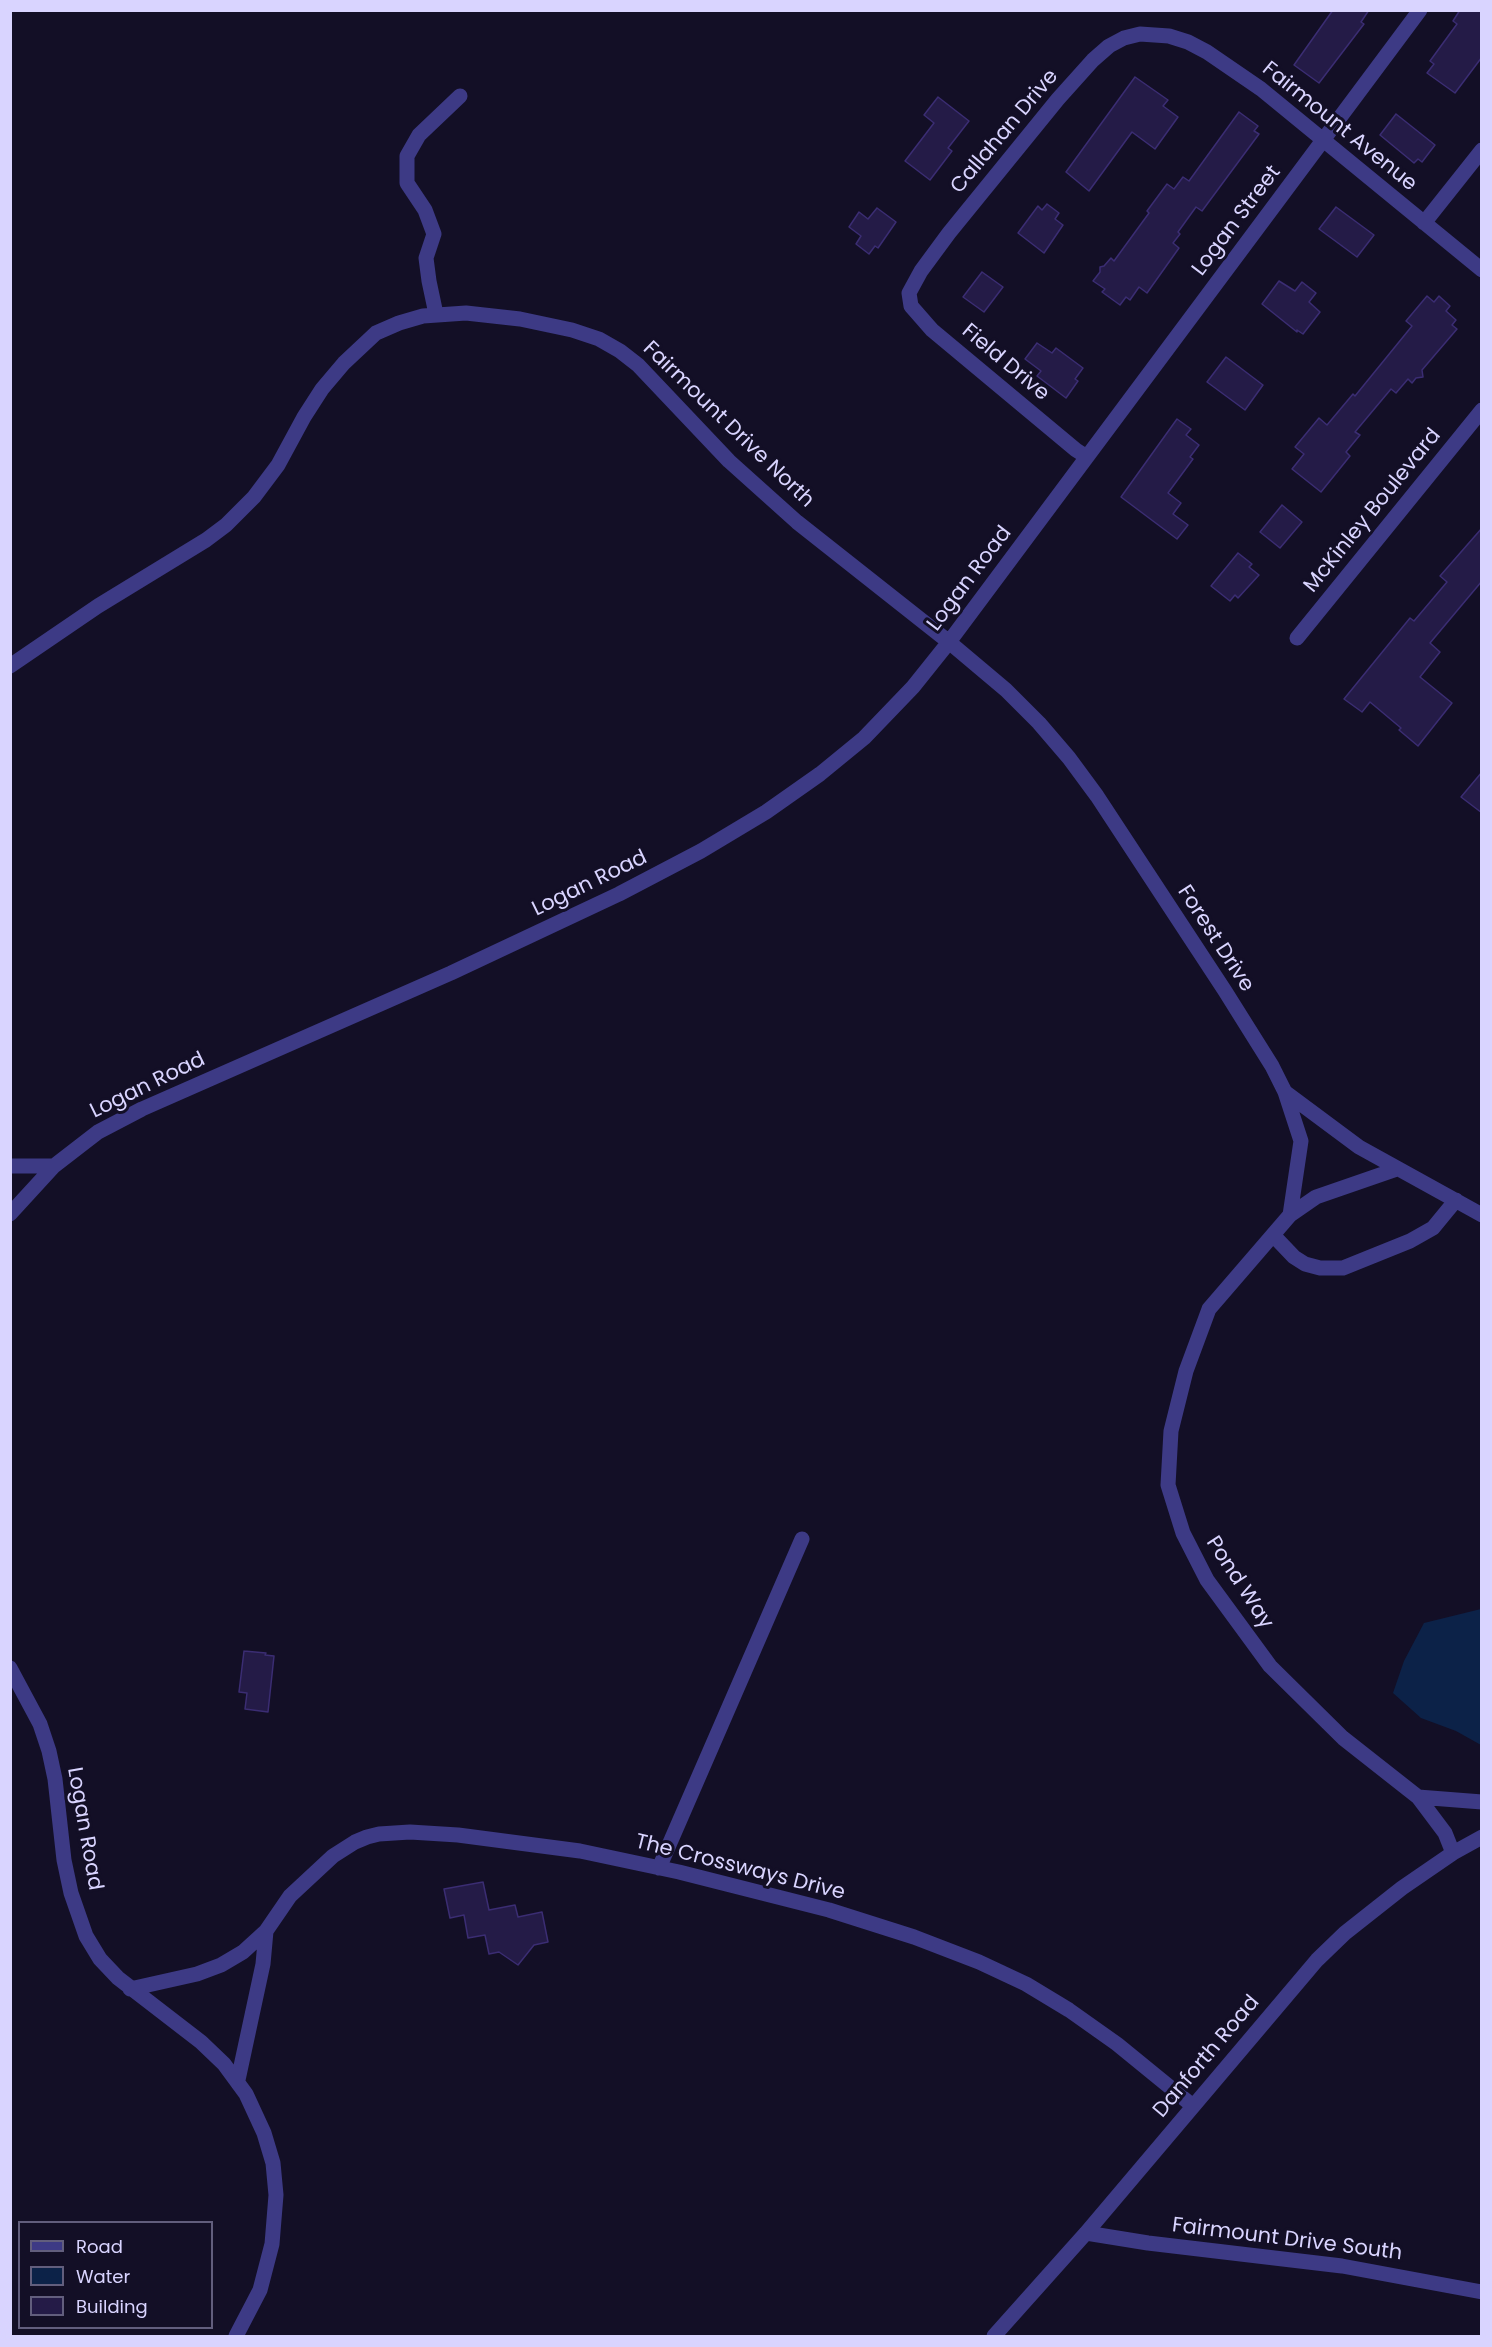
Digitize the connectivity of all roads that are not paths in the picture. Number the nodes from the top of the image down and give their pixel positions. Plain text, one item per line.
1 (1420, 10) edge
2 (1159, 35) joint
3 (460, 96) dead end
4 (1324, 139) junction
5 (1482, 150) edge
6 (1424, 223) junction
7 (1482, 270) edge
8 (909, 293) joint
9 (436, 314) junction
10 (1482, 410) edge
11 (1087, 457) junction
12 (1297, 638) dead end
13 (949, 642) junction
14 (10, 666) edge
15 (1285, 1092) junction
16 (10, 1166) edge
17 (54, 1166) junction
18 (1397, 1169) junction
19 (1456, 1200) junction
20 (10, 1214) edge
21 (1290, 1215) junction
22 (1482, 1215) edge
23 (1273, 1235) junction
24 (802, 1539) dead end
25 (10, 1668) edge
26 (1418, 1797) junction
27 (1482, 1802) edge
28 (1482, 1837) edge
29 (1453, 1853) junction
30 (659, 1868) junction
31 (266, 1931) junction
32 (130, 1989) junction
33 (238, 2080) junction
34 (1193, 2106) junction
35 (1086, 2233) junction
36 (1482, 2292) edge
37 (236, 2337) edge
38 (994, 2337) edge

1 - 4 street, Logan Street
2 - 4 street, Fairmount Avenue
2 - 8 street, Callahan Drive
3 - 9 street
4 - 6 street, Fairmount Avenue
4 - 11 street, Logan Street
5 - 6 street
6 - 7 street, Fairmount Avenue
8 - 11 street, Field Drive
9 - 13 street, Fairmount Drive North
9 - 14 street, Fairmount Drive North
10 - 12 street, McKinley Boulevard
11 - 13 street, Logan Road
13 - 15 street, Forest Drive
13 - 17 street, Logan Road
15 - 18 street, Forest Drive
15 - 21 street
16 - 17 street
17 - 20 street, Logan Road
18 - 19 street, Forest Drive
18 - 21 street, Pond Way
19 - 22 street, Forest Drive
19 - 23 street
21 - 23 street, Pond Way
23 - 26 street, Pond Way
24 - 30 street
25 - 32 street, Logan Road
26 - 27 street
26 - 29 street, Pond Way
28 - 29 street, Danforth Road
29 - 34 street, Danforth Road
30 - 31 street, The Crossways Drive
30 - 34 street, The Crossways Drive
31 - 32 street, The Crossways Drive
31 - 33 street, The Crossways Drive
32 - 33 street, Logan Road
33 - 37 street
34 - 35 street, Danforth Road
35 - 36 street, Fairmount Drive South
35 - 38 street, Danforth Road

